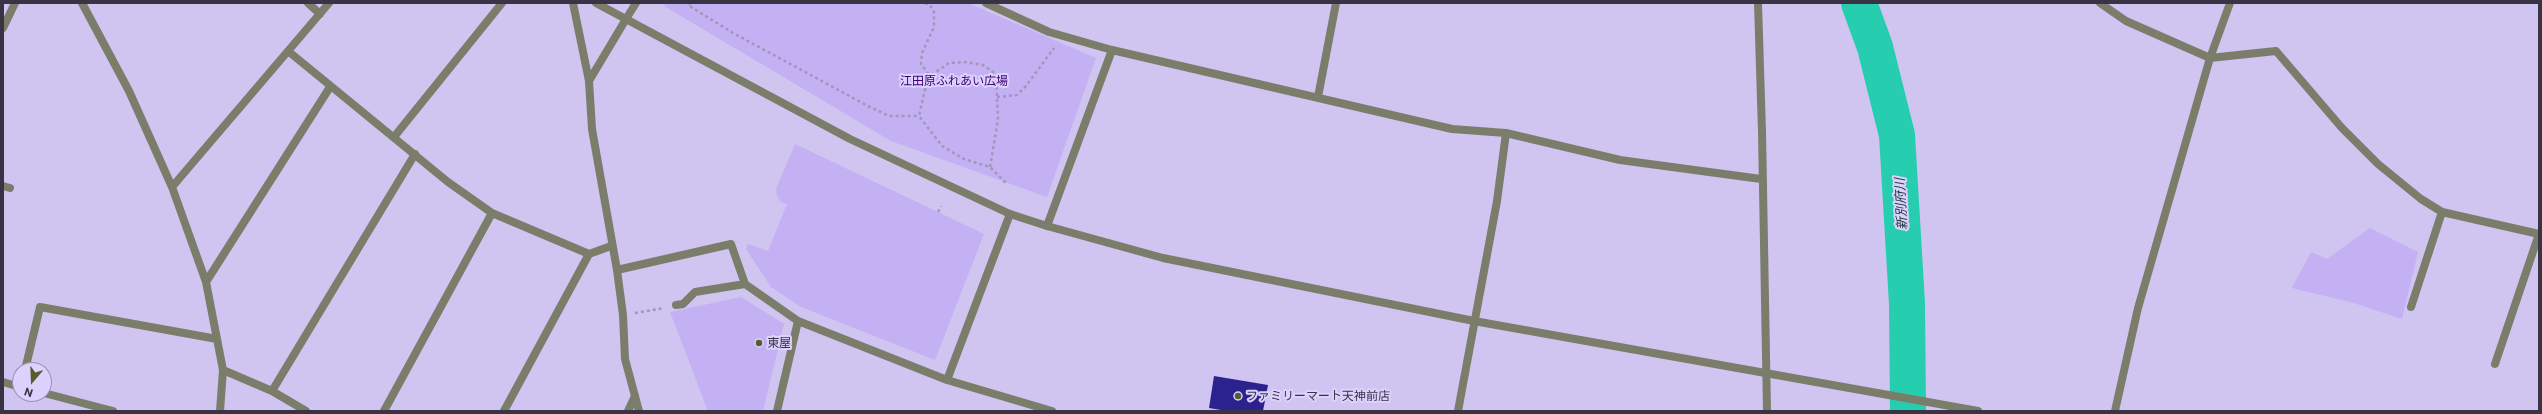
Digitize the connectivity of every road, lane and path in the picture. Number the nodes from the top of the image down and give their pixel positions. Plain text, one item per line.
1 (15, 3) edge
2 (82, 3) edge
3 (308, 3) edge
4 (329, 3) edge
5 (502, 3) edge
6 (573, 3) edge
7 (596, 3) edge
8 (636, 3) edge
9 (691, 3) edge
10 (925, 3) edge
11 (986, 3) edge
12 (1336, 3) edge
13 (1758, 3) edge
14 (2100, 3) edge
15 (2230, 3) edge
16 (931, 4) edge
17 (320, 14) junction
18 (626, 19) junction
19 (3, 28) edge
20 (1058, 42) dead end
21 (1112, 50) junction
22 (288, 51) junction
23 (2210, 58) junction
24 (930, 76) junction
25 (589, 81) junction
26 (330, 87) junction
27 (997, 97) junction
28 (1318, 98) junction
29 (919, 116) junction
30 (1506, 133) junction
31 (394, 137) junction
32 (415, 154) junction
33 (990, 168) junction
34 (1762, 179) junction
35 (1006, 183) dead end
36 (172, 187) junction
37 (941, 206) dead end
38 (938, 212) dead end
39 (2442, 212) junction
40 (492, 213) junction
41 (1010, 214) junction
42 (1047, 226) junction
43 (2539, 234) edge
44 (611, 246) junction
45 (589, 254) junction
46 (617, 270) junction
47 (206, 282) junction
48 (745, 284) junction
49 (676, 305) joint
50 (2411, 307) dead end
51 (623, 315) junction
52 (798, 321) junction
53 (1474, 321) junction
54 (217, 339) junction
55 (27, 362) edge
56 (2495, 364) dead end
57 (223, 370) junction
58 (1767, 372) junction
59 (947, 380) junction
60 (272, 391) junction
61 (52, 395) edge
62 (635, 396) junction
63 (1956, 409) edge
64 (113, 411) edge
65 (220, 411) edge
66 (306, 411) edge
67 (384, 411) edge
68 (504, 411) edge
69 (628, 411) edge
70 (639, 411) edge
71 (777, 411) edge
72 (1052, 411) edge
73 (1458, 411) edge
74 (1767, 411) edge
75 (1978, 411) edge
76 (2115, 411) edge

1 - 19 street
2 - 36 street
3 - 17 street
4 - 17 street
5 - 31 street
6 - 25 street
7 - 18 street
8 - 18 street
9 - 29 path
10 - 16 path
11 - 21 street
12 - 28 street
13 - 34 street
14 - 23 street
15 - 23 street
16 - 24 path
17 - 22 street
18 - 25 street
18 - 41 street
20 - 27 path
21 - 28 street
21 - 42 street
22 - 26 street
22 - 36 street
23 - 39 street
23 - 76 street
24 - 27 path
24 - 29 path
25 - 44 street
26 - 31 street
26 - 47 street
27 - 33 path
28 - 30 street
29 - 33 path
30 - 34 street
30 - 53 street
31 - 32 street
32 - 40 street
32 - 60 street
33 - 35 path
34 - 58 street
36 - 47 street
37 - 38 path
39 - 43 street
39 - 50 street
40 - 45 street
40 - 67 street
41 - 42 street
41 - 59 street
42 - 53 street
43 - 56 street
44 - 45 street
44 - 46 street
45 - 68 street
46 - 48 street
46 - 51 street
47 - 54 street
48 - 49 street
48 - 52 street
49 - 51 path
51 - 62 street
52 - 59 street
52 - 71 street
53 - 58 street
53 - 73 street
54 - 55 street
54 - 57 street
57 - 60 street
57 - 65 street
58 - 63 street
58 - 74 street
59 - 72 street
60 - 66 street
61 - 64 street
62 - 69 street
62 - 70 street
63 - 75 street

